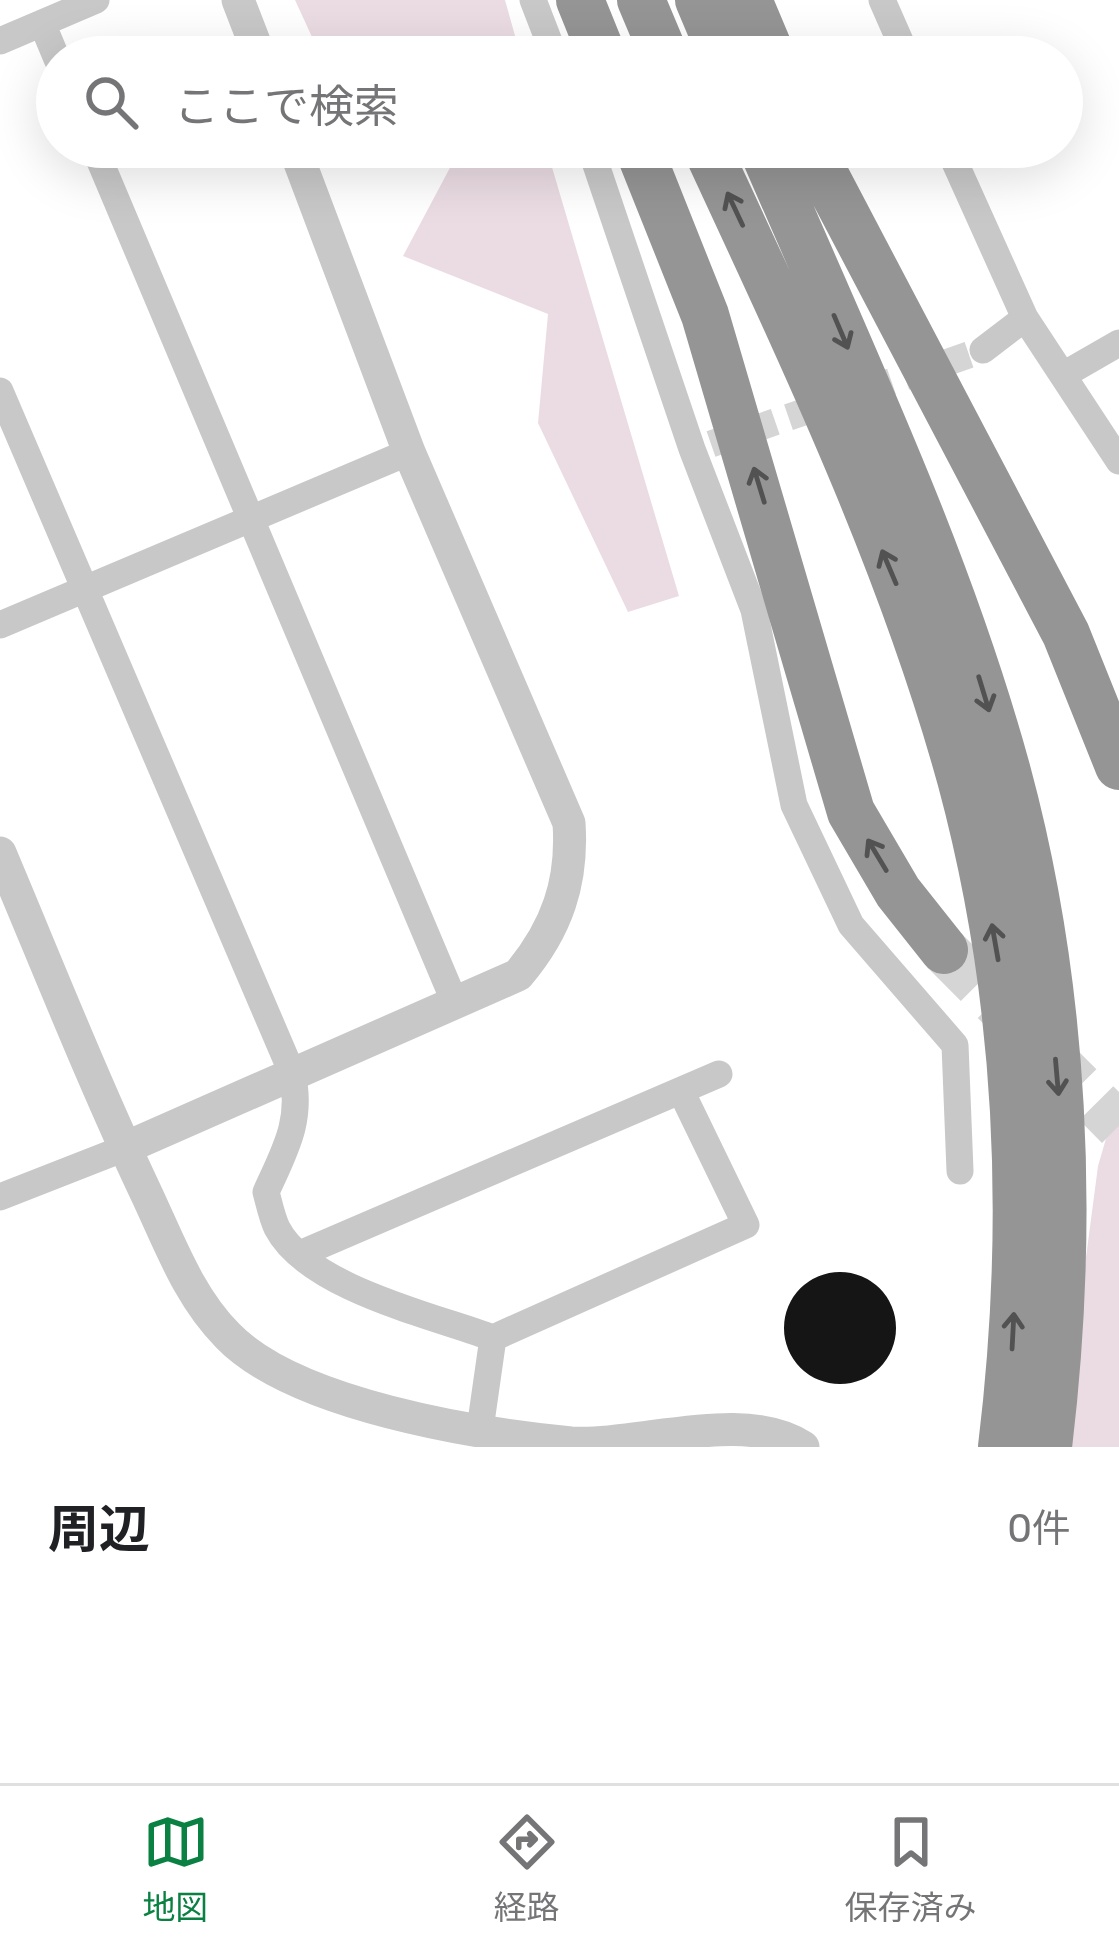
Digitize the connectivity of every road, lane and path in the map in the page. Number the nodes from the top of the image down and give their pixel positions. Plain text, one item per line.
1 (96, 0) edge
2 (238, 0) edge
3 (533, 0) edge
4 (580, 0) edge
5 (641, 0) edge
6 (699, 0) edge
7 (748, 0) edge
8 (882, 0) edge
9 (42, 23) junction
10 (47, 36) edge
11 (252, 36) edge
12 (547, 36) edge
13 (595, 36) edge
14 (656, 36) edge
15 (715, 36) edge
16 (763, 36) edge
17 (898, 36) edge
18 (0, 41) edge
19 (103, 168) edge
20 (302, 168) edge
21 (598, 168) edge
22 (646, 168) edge
23 (715, 168) edge
24 (771, 168) edge
25 (821, 168) edge
26 (957, 168) edge
27 (1025, 318) junction
28 (1119, 343) edge
29 (983, 350) tunnel mouth
30 (1065, 374) junction
31 (0, 391) edge
32 (410, 452) junction
33 (1119, 461) edge
34 (251, 519) junction
35 (85, 590) junction
36 (0, 626) edge
37 (1119, 766) edge
38 (0, 853) edge
39 (944, 950) tunnel mouth
40 (455, 1003) junction
41 (292, 1073) junction
42 (719, 1074) dead end
43 (681, 1091) junction
44 (125, 1148) junction
45 (960, 1171) dead end
46 (0, 1197) edge
47 (300, 1255) junction
48 (494, 1338) junction
49 (480, 1429) junction
50 (803, 1447) edge
51 (1001, 1447) edge
52 (1048, 1447) edge

1 - 9 street
2 - 11 street
3 - 12 street
4 - 13 highway
5 - 14 highway
6 - 15 highway
7 - 16 highway
8 - 17 street
9 - 10 street
9 - 18 street
19 - 34 street
20 - 32 street
21 - 45 street
39 -> 22 highway
51 -> 23 highway
24 -> 52 highway
25 - 37 highway
26 - 27 street
27 - 29 street
27 - 30 street
28 - 30 street
30 - 33 street
31 - 35 street
32 - 34 street
32 - 40 street
34 - 35 street
34 - 40 street
35 - 36 street
35 - 41 street
38 - 44 street
40 - 41 street
41 - 44 street
41 - 47 street
42 - 43 street
43 - 47 street
43 - 48 street
44 - 46 street
44 - 49 street
47 - 48 street
48 - 49 street
49 - 50 street

